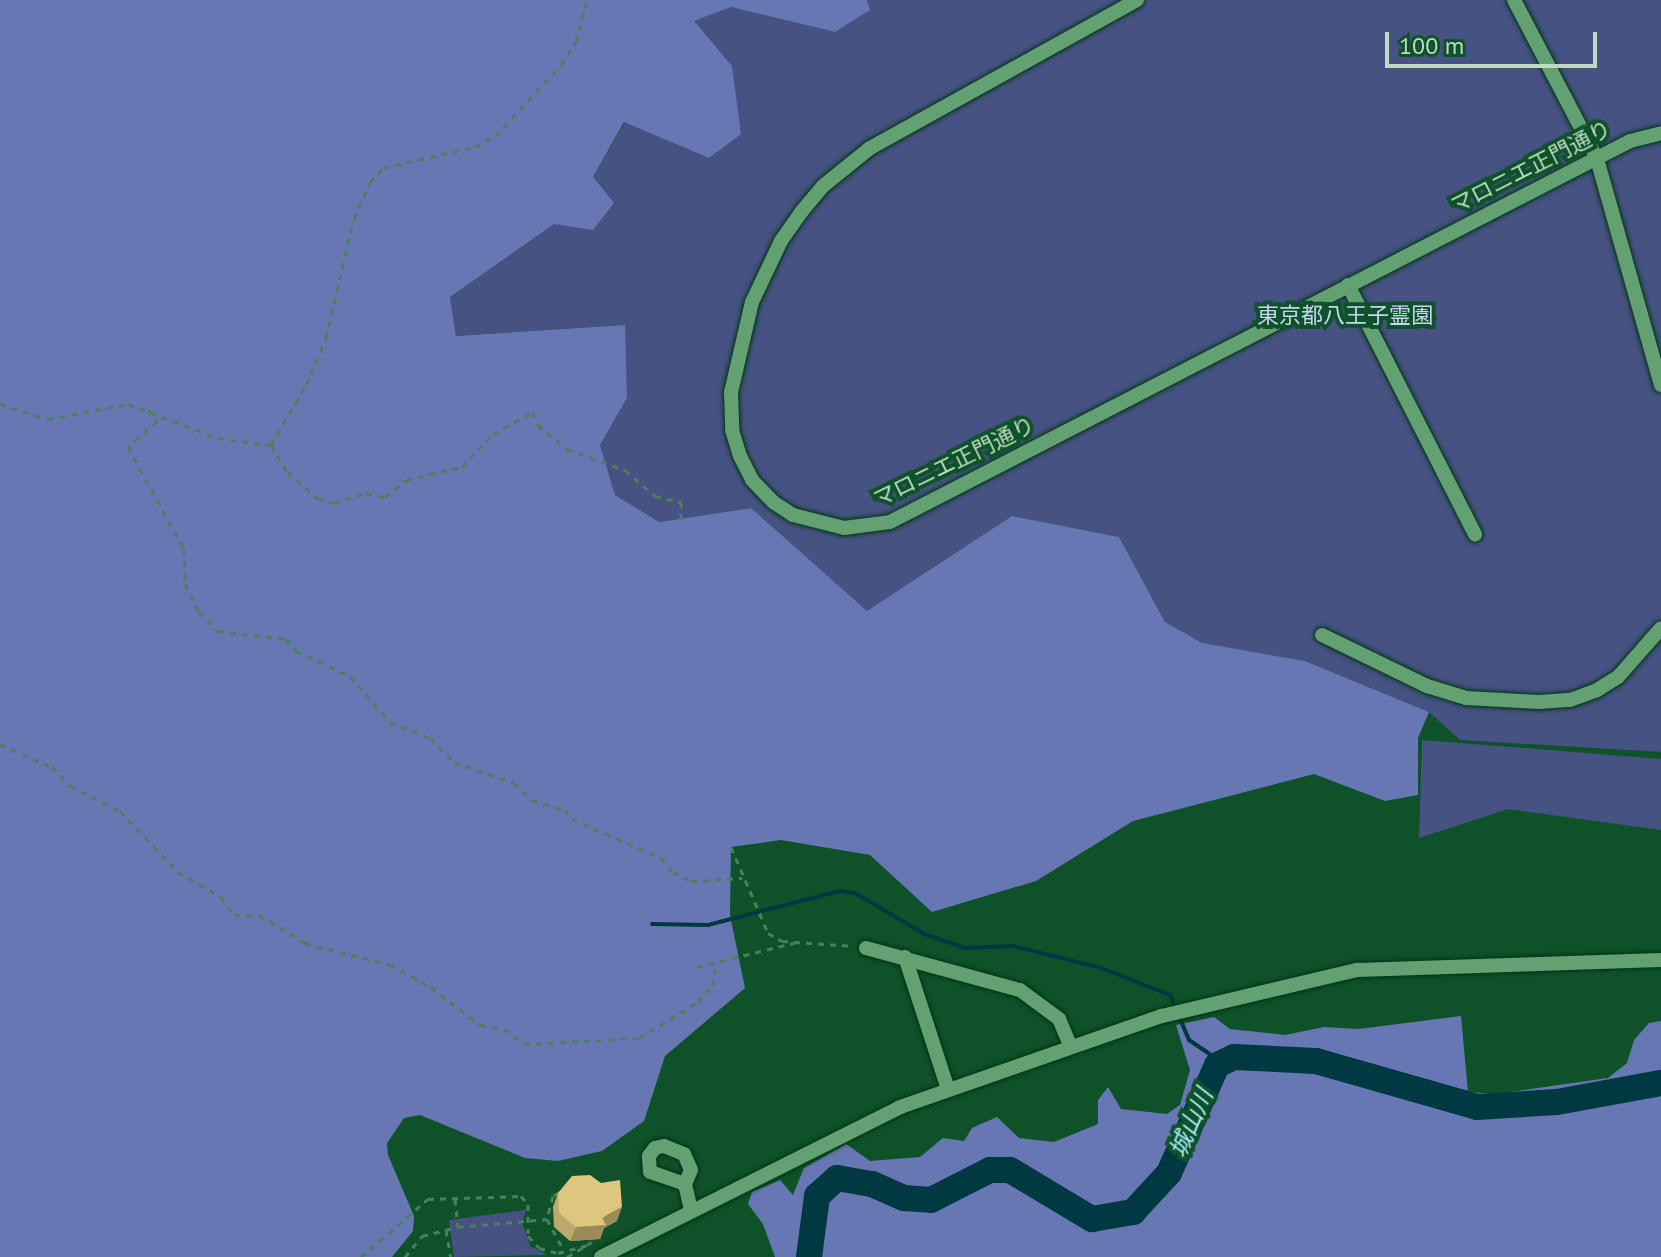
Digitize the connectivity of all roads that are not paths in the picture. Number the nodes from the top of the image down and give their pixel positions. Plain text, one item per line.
1 (1137, 0) edge
2 (1514, 0) edge
3 (1661, 133) edge
4 (1597, 159) junction
5 (1348, 285) junction
6 (1661, 385) edge
7 (1475, 534) dead end
8 (1661, 628) edge
9 (1322, 635) dead end
10 (866, 948) road end
11 (905, 957) junction
12 (1661, 960) edge
13 (1070, 1045) junction
14 (948, 1089) junction
15 (685, 1184) dead end
16 (691, 1211) junction
17 (601, 1257) edge

1 - 5 street, マロニエ正門通り
2 - 4 street
3 - 4 street, マロニエ正門通り
4 - 5 street, マロニエ正門通り
4 - 6 street
5 - 7 street
8 - 9 street
10 - 11 street
11 - 13 street
11 - 14 street
12 - 13 street
13 - 14 street
14 - 16 street
15 - 16 street
16 - 17 street

